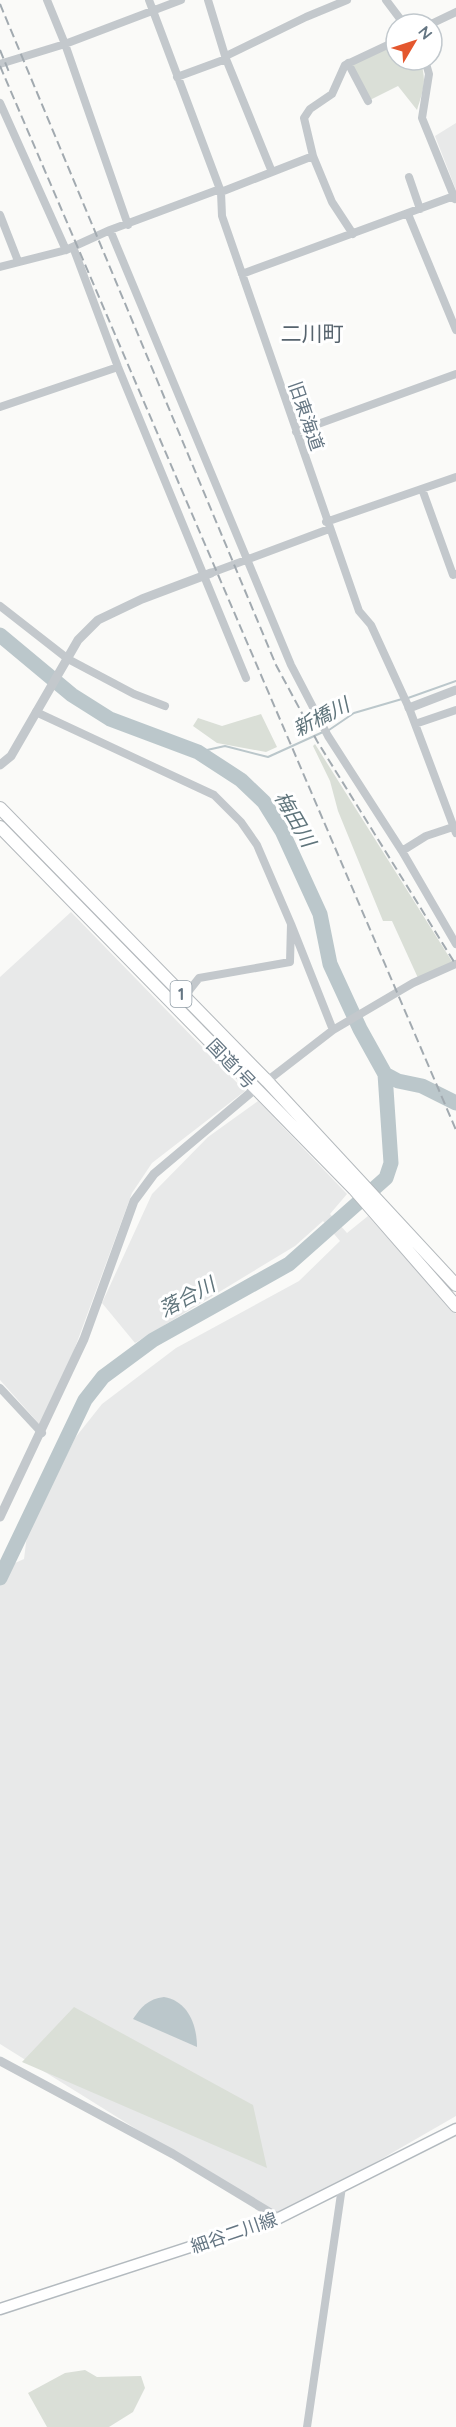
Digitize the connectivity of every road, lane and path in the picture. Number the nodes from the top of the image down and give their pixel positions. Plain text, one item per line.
1 (47, 0) edge
2 (149, 0) edge
3 (181, 0) edge
4 (208, 0) edge
5 (347, 0) edge
6 (153, 10) junction
7 (65, 44) junction
8 (384, 46) edge
9 (226, 58) junction
10 (348, 63) junction
11 (0, 64) edge
12 (428, 72) edge
13 (177, 77) junction
14 (368, 101) dead end
15 (0, 103) edge
16 (313, 156) junction
17 (272, 172) junction
18 (409, 177) dead end
19 (220, 190) junction
20 (455, 198) edge
21 (420, 209) junction
22 (408, 214) junction
23 (0, 215) edge
24 (128, 225) junction
25 (110, 230) junction
26 (353, 234) junction
27 (70, 249) junction
28 (18, 261) junction
29 (0, 267) edge
30 (242, 274) junction
31 (456, 330) edge
32 (118, 367) junction
33 (456, 374) edge
34 (0, 407) edge
35 (296, 432) junction
36 (456, 477) edge
37 (422, 489) junction
38 (328, 526) junction
39 (246, 560) junction
40 (207, 574) junction
41 (456, 574) edge
42 (0, 606) edge
43 (67, 662) junction
44 (246, 678) dead end
45 (456, 690) edge
46 (165, 706) dead end
47 (408, 706) junction
48 (38, 709) junction
49 (456, 710) edge
50 (415, 724) junction
51 (0, 765) edge
52 (0, 808) edge
53 (0, 827) edge
54 (454, 830) edge
55 (402, 851) junction
56 (291, 924) junction
57 (456, 944) edge
58 (456, 964) edge
59 (184, 997) junction
60 (335, 1029) junction
61 (267, 1082) junction
62 (255, 1089) junction
63 (357, 1186) junction
64 (376, 1207) junction
65 (456, 1285) edge
66 (456, 1306) edge
67 (0, 1388) edge
68 (42, 1433) junction
69 (0, 1517) edge
70 (0, 2061) edge
71 (456, 2129) edge
72 (342, 2187) junction
73 (279, 2218) junction
74 (0, 2309) edge
75 (307, 2427) edge

1 - 7 street
2 - 6 street, 旧東海道
3 - 6 street
4 - 9 street
5 - 9 street
6 - 7 street
6 - 13 street, 旧東海道
7 - 11 street
7 - 24 street
8 - 10 street
9 - 13 street
9 - 17 street
10 - 14 street
10 - 16 street
12 - 20 street
13 - 19 street, 旧東海道
15 - 27 street
16 - 17 street
16 - 26 street
17 - 19 street
18 - 21 street
19 - 24 street
19 - 30 street, 旧東海道
20 - 21 street
21 - 22 street
22 - 26 street
22 - 31 street
23 - 28 street
24 - 25 street
25 - 27 street
25 - 39 street
26 - 30 street
27 - 28 street
27 - 32 street
28 - 29 street
30 - 35 street, 旧東海道
32 - 34 street
32 - 40 street
33 - 35 street
35 - 38 street, 旧東海道
36 - 37 street
37 - 38 street
37 - 41 street
38 - 39 street
38 - 47 street, 旧東海道
39 - 40 street
39 - 55 street
40 - 43 street
40 - 44 street
42 - 43 street
43 - 46 street
43 - 48 street
45 - 47 street
47 - 50 street, 旧東海道
48 - 51 street
48 - 56 street
49 - 50 street
50 - 54 street, 旧東海道
52 - 59 highway, 国道1号 / 1
53 - 62 highway, 国道1号 / 1
54 - 55 street
55 - 57 street
56 - 59 street
56 - 60 street
58 - 60 street
59 - 61 highway, 国道1号 / 1
60 - 61 street
61 - 63 highway, 国道1号 / 1
62 - 63 highway, 国道1号 / 1
62 - 68 street
63 - 64 highway, 国道1号 / 1
64 - 65 highway, 国道1号 / 1
64 - 66 highway, 国道1号 / 1
67 - 68 street
68 - 69 street
70 - 73 street
71 - 72 main road, 細谷二川線
72 - 73 main road, 細谷二川線
72 - 75 street
73 - 74 main road, 細谷二川線

